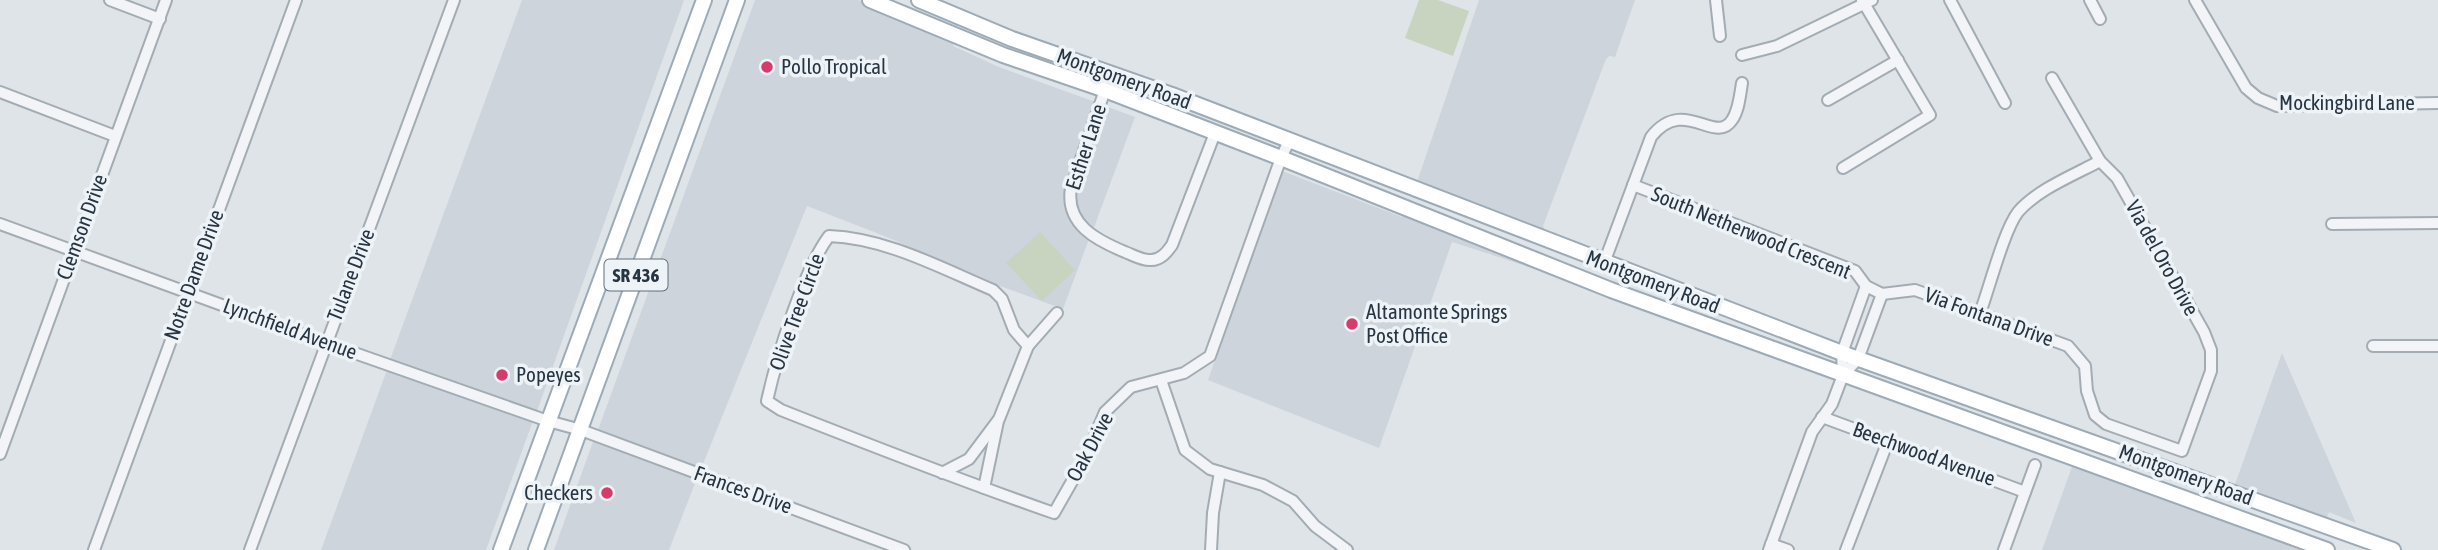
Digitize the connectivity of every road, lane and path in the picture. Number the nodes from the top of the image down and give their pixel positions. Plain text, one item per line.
1 (110, 0) edge
2 (166, 0) edge
3 (296, 0) edge
4 (454, 0) edge
5 (704, 0) edge
6 (737, 0) edge
7 (870, 0) edge
8 (919, 0) edge
9 (1716, 0) edge
10 (1950, 0) edge
11 (2090, 0) edge
12 (2195, 0) edge
13 (1866, 1) edge
14 (159, 19) junction
15 (2100, 19) dead end
16 (1720, 36) dead end
17 (1742, 55) dead end
18 (1898, 60) junction
19 (2052, 78) dead end
20 (1742, 83) dead end
21 (1105, 90) junction
22 (0, 92) edge
23 (1172, 95) junction
24 (1828, 100) dead end
25 (2005, 103) dead end
26 (2438, 103) edge
27 (1215, 133) junction
28 (115, 136) junction
29 (1289, 141) junction
30 (1281, 158) junction
31 (2100, 160) junction
32 (1843, 167) dead end
33 (1633, 185) junction
34 (1474, 213) junction
35 (2438, 223) edge
36 (0, 224) edge
37 (2332, 225) dead end
38 (1454, 227) junction
39 (73, 251) junction
40 (1604, 263) junction
41 (1866, 286) junction
42 (188, 293) junction
43 (1882, 294) junction
44 (1708, 302) junction
45 (1057, 313) dead end
46 (1980, 313) junction
47 (1700, 323) junction
48 (326, 343) junction
49 (1028, 346) junction
50 (2373, 346) dead end
51 (2438, 346) edge
52 (1842, 354) junction
53 (1857, 359) junction
54 (1843, 375) junction
55 (1160, 380) junction
56 (1822, 417) junction
57 (999, 419) junction
58 (548, 421) junction
59 (581, 429) junction
60 (1888, 441) junction
61 (2182, 451) joint
62 (0, 454) edge
63 (2035, 465) dead end
64 (1220, 472) junction
65 (942, 473) junction
66 (984, 488) junction
67 (2025, 492) junction
68 (2340, 530) junction
69 (2358, 544) edge
70 (1770, 547) edge
71 (94, 550) edge
72 (250, 550) edge
73 (501, 550) edge
74 (536, 550) edge
75 (904, 550) edge
76 (1211, 550) edge
77 (1347, 550) edge
78 (1788, 550) edge
79 (1846, 550) edge
80 (2004, 550) edge
81 (2330, 550) edge
82 (2393, 550) edge

1 - 14 street
2 - 14 street, Clemson Drive
3 - 42 street, Notre Dame Drive
4 - 48 street, Tulane Drive
5 - 58 main road, SR 436
6 - 59 main road, SR 436
7 - 21 main road, Montgomery Road
8 - 23 main road, Montgomery Road
9 - 16 street
10 - 25 street
11 - 15 street
12 - 26 street, Mockingbird Lane
13 - 17 street
13 - 18 street
14 - 28 street, Clemson Drive
18 - 24 street
18 - 32 street
19 - 31 street, Via del Oro Drive
20 - 33 street
21 - 23 main road
21 - 27 main road, Montgomery Road
21 - 27 street, Esther Lane
22 - 28 street
23 - 29 main road, Montgomery Road
27 - 30 main road, Montgomery Road
28 - 39 street, Clemson Drive
29 - 30 street, Oak Drive
29 - 34 main road, Montgomery Road
30 - 38 main road, Montgomery Road
30 - 55 street, Oak Drive
31 - 46 street
31 - 61 street, Via del Oro Drive
33 - 40 street
33 - 41 street, South Netherwood Crescent
34 - 38 main road
34 - 40 main road, Montgomery Road
35 - 37 street
36 - 39 street, Lynchfield Avenue
38 - 47 main road, Montgomery Road
39 - 42 street, Lynchfield Avenue
39 - 62 street, Clemson Drive
40 - 44 main road, Montgomery Road
41 - 43 street
41 - 52 street
42 - 48 street, Lynchfield Avenue
42 - 71 street, Notre Dame Drive
43 - 46 street, Via Fontana Drive
43 - 53 street
44 - 47 main road
44 - 52 main road, Montgomery Road
45 - 49 street
46 - 61 street, Via Fontana Drive
47 - 54 main road, Montgomery Road
48 - 58 street, Lynchfield Avenue
48 - 72 street, Tulane Drive
49 - 57 street
49 - 65 street, Olive Tree Circle
50 - 51 street
52 - 53 main road, Montgomery Road
52 - 54 street
53 - 54 street
53 - 68 main road, Montgomery Road
54 - 56 street
54 - 81 main road, Montgomery Road
55 - 64 street
55 - 66 street, Oak Drive
56 - 60 street, Beechwood Avenue
56 - 70 street
57 - 65 street
57 - 66 street
58 - 59 street, Lynchfield Avenue
58 - 73 main road, SR 436
59 - 74 main road, SR 436
59 - 75 street, Frances Drive
60 - 67 street, Beechwood Avenue
60 - 79 street
63 - 67 street
64 - 76 street
64 - 77 street
65 - 66 street, Olive Tree Circle
67 - 80 street
68 - 69 main road, Montgomery Road
68 - 81 main road
69 - 82 main road, Montgomery Road
70 - 78 street

